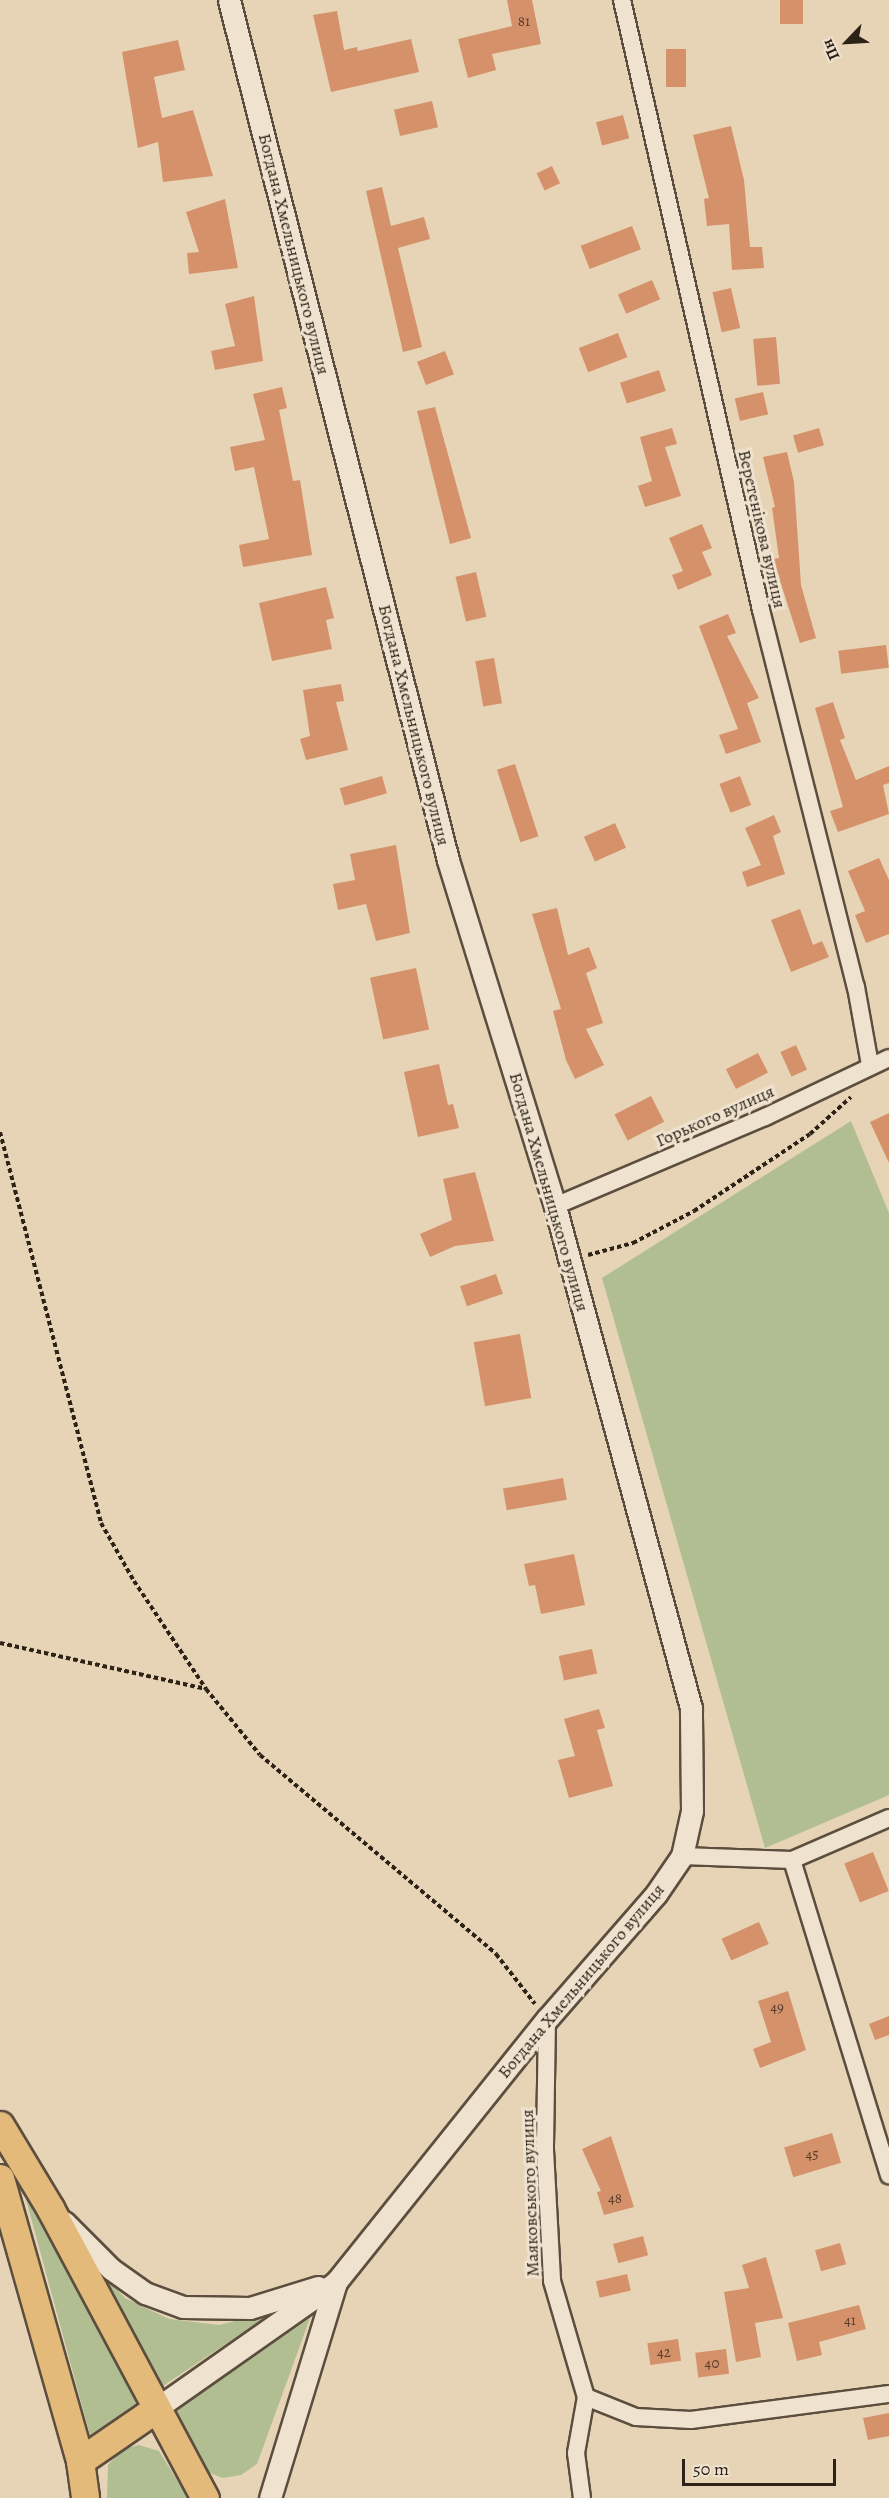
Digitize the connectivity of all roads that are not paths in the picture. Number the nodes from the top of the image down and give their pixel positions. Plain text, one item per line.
1 (229, 0) edge
2 (622, 0) edge
3 (889, 1058) edge
4 (870, 1065) junction
5 (555, 1206) junction
6 (889, 1818) edge
7 (682, 1856) junction
8 (792, 1860) junction
9 (547, 2019) junction
10 (0, 2125) edge
11 (889, 2175) edge
12 (0, 2178) edge
13 (50, 2208) junction
14 (336, 2282) junction
15 (889, 2394) edge
16 (586, 2397) junction
17 (157, 2408) junction
18 (80, 2461) junction
19 (85, 2498) edge
20 (205, 2498) edge
21 (270, 2498) edge
22 (582, 2498) edge

1 - 5 street, Богдана Хмельницького вулиця
2 - 4 street, Веретенікова вулиця
3 - 4 street, Горького вулиця
4 - 5 street, Горького вулиця
5 - 7 street, Богдана Хмельницького вулиця
6 - 8 street
7 - 8 street
7 - 9 street, Богдана Хмельницького вулиця
8 - 11 street
9 - 14 street, Богдана Хмельницького вулиця
9 - 16 street, Маяковського вулиця
10 - 13 main road
12 - 18 main road
13 - 14 street
13 - 17 main road
14 - 17 street
14 - 21 street
15 - 16 street
16 - 22 street, Маяковського вулиця
17 - 18 main road
17 - 20 main road
18 - 19 main road

